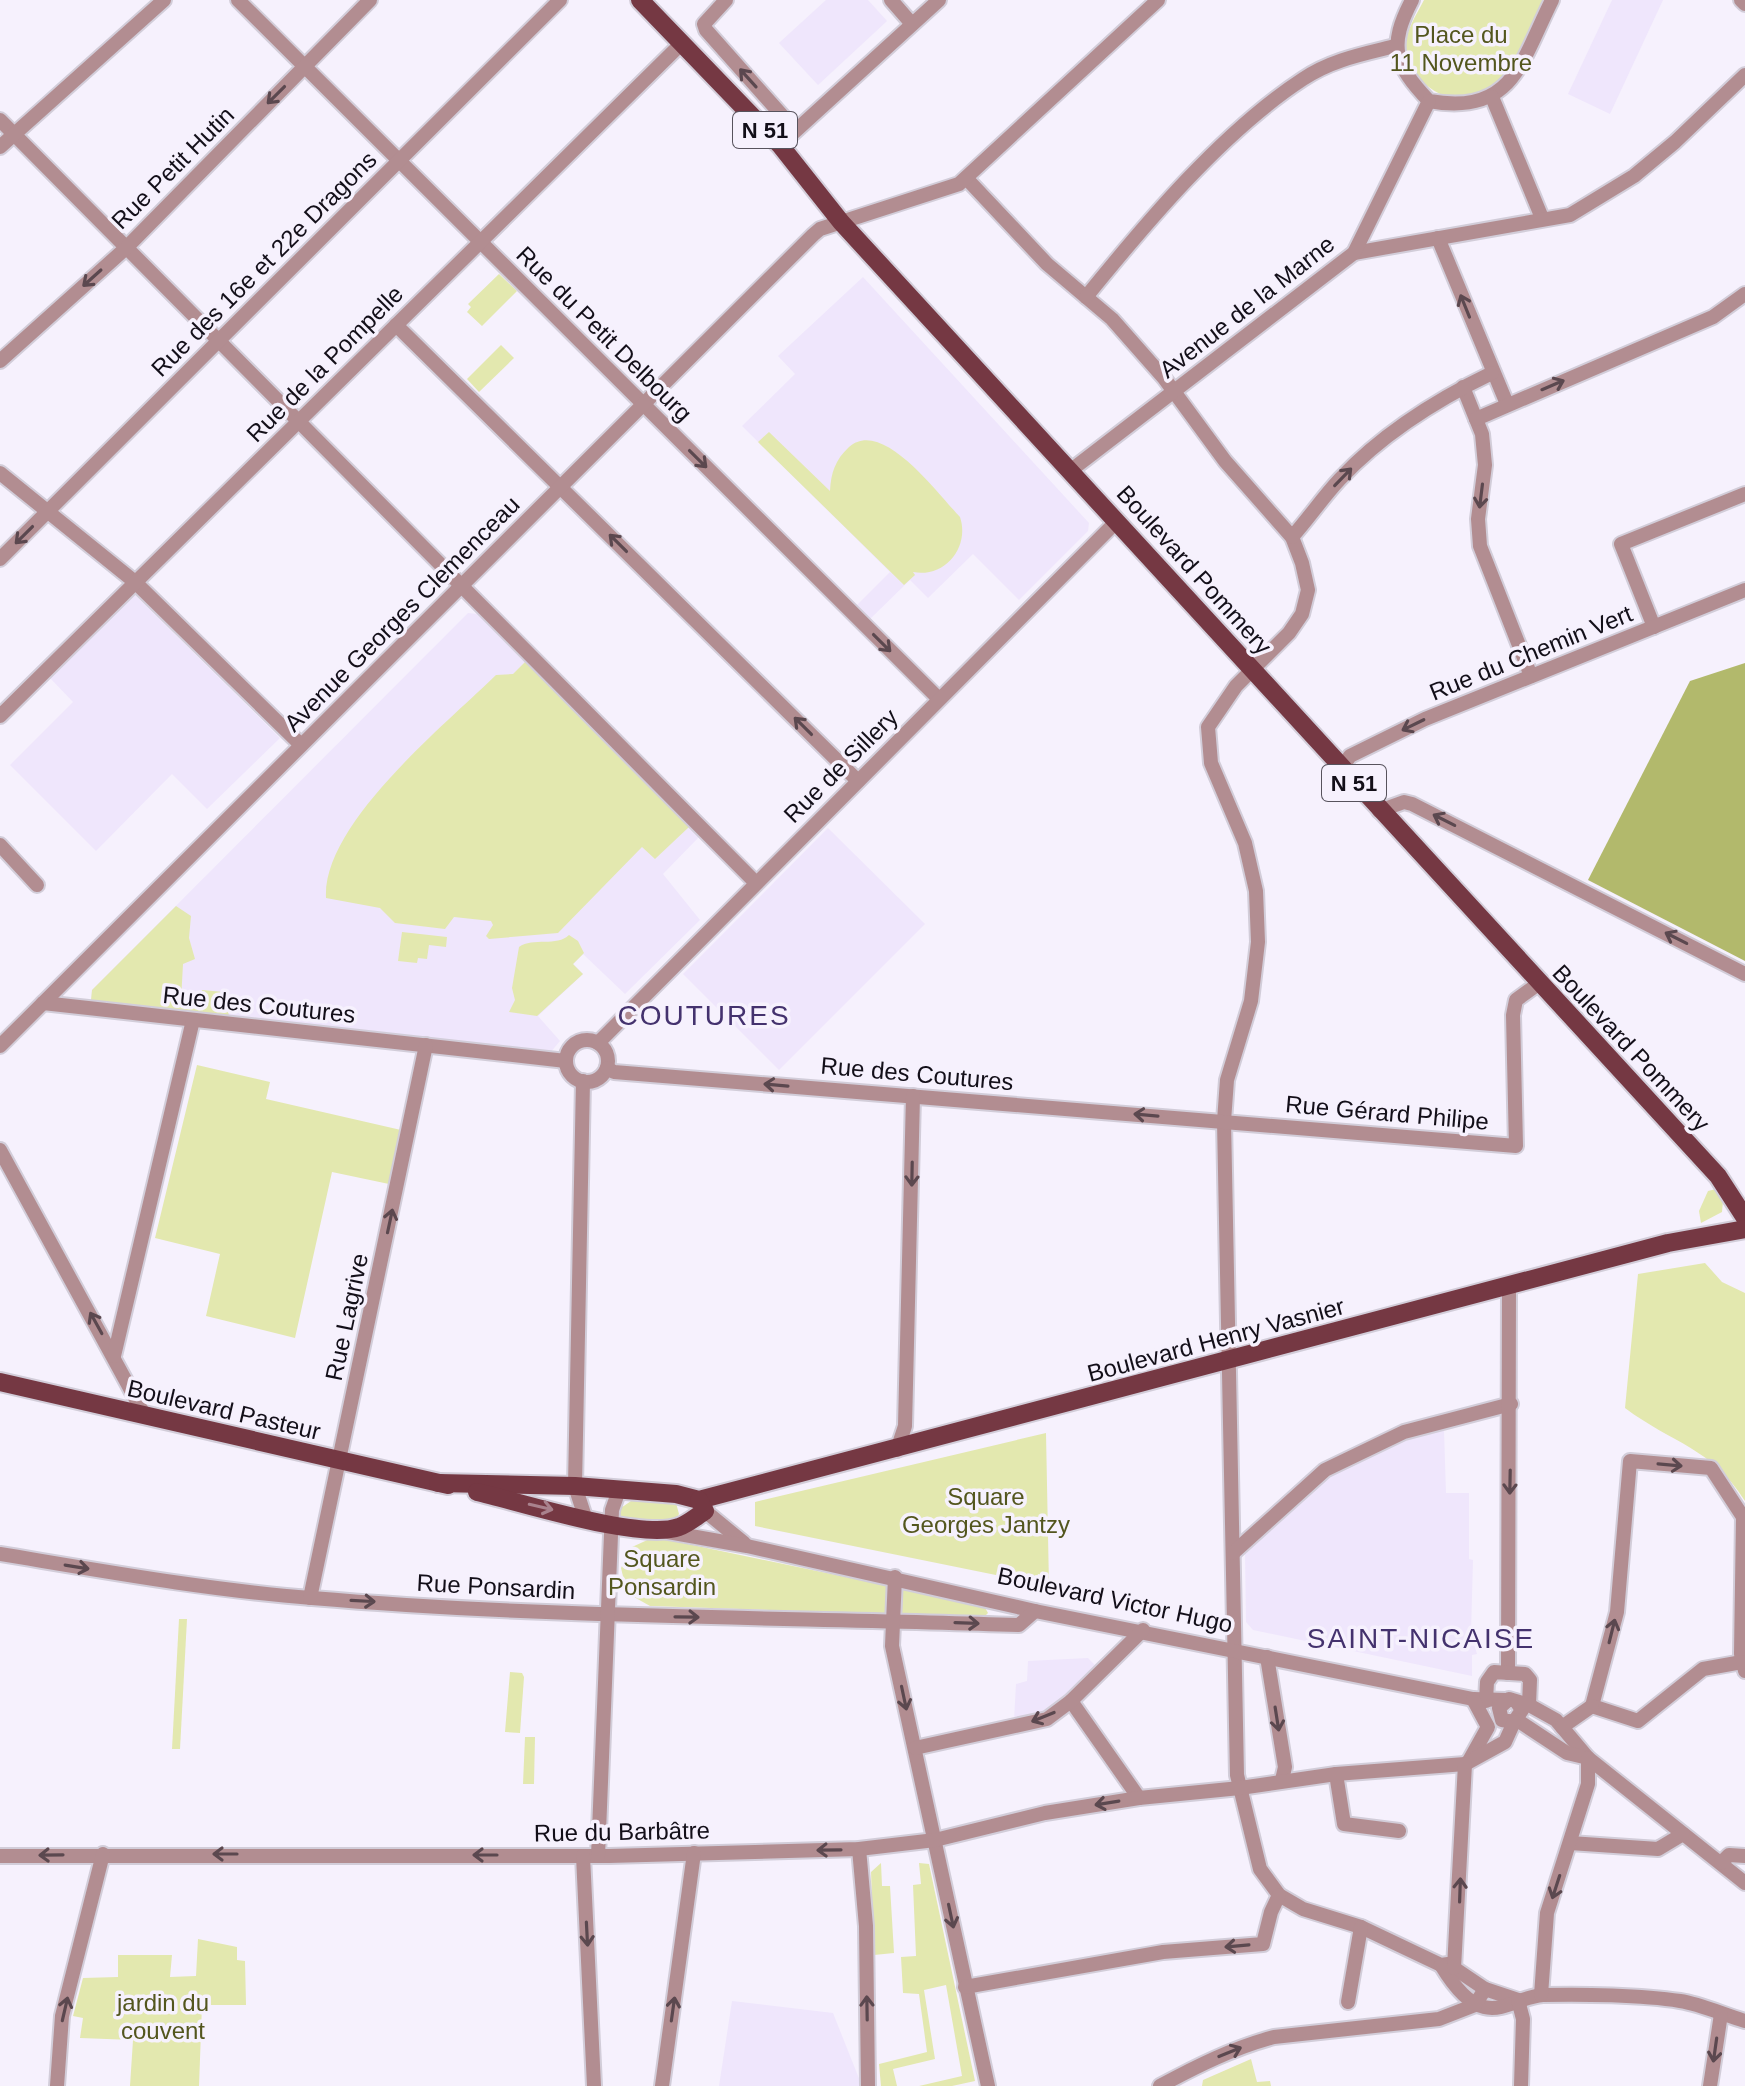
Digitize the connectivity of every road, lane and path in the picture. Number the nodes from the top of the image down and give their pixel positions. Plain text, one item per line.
1 (164, 0) edge
2 (238, 0) edge
3 (370, 0) edge
4 (560, 0) edge
5 (640, 0) edge
6 (726, 0) edge
7 (891, 0) edge
8 (939, 0) edge
9 (1158, 0) edge
10 (1412, 0) edge
11 (1552, 0) edge
12 (912, 24) junction
13 (681, 44) junction
14 (1395, 46) junction
15 (304, 66) junction
16 (1745, 75) edge
17 (1492, 97) junction
18 (1429, 101) junction
19 (0, 120) edge
20 (795, 130) junction
21 (14, 134) junction
22 (780, 145) junction
23 (0, 147) edge
24 (399, 160) junction
25 (967, 179) junction
26 (1542, 218) junction
27 (841, 222) junction
28 (1438, 238) junction
29 (481, 242) junction
30 (126, 248) junction
31 (1354, 253) junction
32 (1745, 294) edge
33 (1086, 297) junction
34 (396, 325) junction
35 (218, 341) junction
36 (0, 361) edge
37 (1492, 373) junction
38 (1172, 387) junction
39 (1463, 387) junction
40 (643, 404) junction
41 (1507, 404) junction
42 (1476, 419) junction
43 (298, 422) junction
44 (1070, 471) junction
45 (0, 473) edge
46 (561, 487) junction
47 (1745, 494) edge
48 (47, 511) junction
49 (1117, 521) junction
50 (1292, 537) junction
51 (0, 559) edge
52 (135, 582) junction
53 (460, 587) junction
54 (1745, 590) edge
55 (1654, 627) junction
56 (1253, 671) junction
57 (1531, 676) junction
58 (939, 699) junction
59 (0, 716) edge
60 (301, 745) junction
61 (1341, 769) junction
62 (858, 781) junction
63 (1379, 811) junction
64 (0, 845) edge
65 (756, 883) junction
66 (37, 885) dead end
67 (1745, 974) edge
68 (1538, 984) junction
69 (43, 1003) junction
70 (193, 1020) junction
71 (598, 1043) junction
72 (426, 1045) junction
73 (0, 1046) edge
74 (566, 1061) junction
75 (607, 1068) junction
76 (583, 1081) junction
77 (913, 1096) junction
78 (1224, 1121) junction
79 (0, 1150) edge
80 (1745, 1218) edge
81 (1745, 1229) edge
82 (1509, 1286) junction
83 (114, 1356) junction
84 (1229, 1361) junction
85 (0, 1382) edge
86 (1511, 1404) junction
87 (145, 1416) junction
88 (897, 1450) junction
89 (339, 1461) junction
90 (438, 1483) junction
91 (575, 1486) junction
92 (619, 1490) junction
93 (702, 1505) junction
94 (585, 1517) junction
95 (613, 1524) junction
96 (660, 1531) junction
97 (747, 1546) junction
98 (1233, 1553) junction
99 (0, 1554) edge
100 (895, 1577) junction
101 (310, 1598) junction
102 (1035, 1611) junction
103 (609, 1615) junction
104 (893, 1621) junction
105 (1143, 1630) junction
106 (1235, 1649) junction
107 (1267, 1657) junction
108 (1744, 1666) edge
109 (1508, 1673) junction
110 (1480, 1700) junction
111 (1071, 1701) junction
112 (1517, 1702) junction
113 (1592, 1706) junction
114 (1510, 1720) junction
115 (1562, 1727) junction
116 (915, 1748) junction
117 (1588, 1758) junction
118 (1465, 1764) junction
119 (1336, 1774) junction
120 (1282, 1780) junction
121 (1240, 1788) junction
122 (1139, 1798) junction
123 (1399, 1831) dead end
124 (1683, 1834) junction
125 (935, 1840) junction
126 (1570, 1843) junction
127 (859, 1849) junction
128 (694, 1853) junction
129 (103, 1854) junction
130 (0, 1856) edge
131 (590, 1856) junction
132 (1745, 1856) edge
133 (1721, 1863) junction
134 (1745, 1883) edge
135 (1279, 1895) junction
136 (1361, 1927) junction
137 (1447, 1966) junction
138 (965, 1987) junction
139 (1485, 1989) junction
140 (1541, 1995) junction
141 (1518, 2000) junction
142 (1348, 2002) dead end
143 (1475, 2005) junction
144 (1721, 2014) junction
145 (1745, 2021) edge
146 (57, 2086) edge
147 (594, 2086) edge
148 (662, 2086) edge
149 (868, 2086) edge
150 (988, 2086) edge
151 (1160, 2086) edge
152 (1521, 2086) edge
153 (1710, 2086) edge

1 - 21 street
2 - 15 street, Rue du Petit Delbourg
3 - 15 street, Rue Petit Hutin
4 - 24 street, Rue des 16e et 22e Dragons
5 - 13 main road, Boulevard Pommery / N 51
20 -> 6 street
7 - 12 street
8 - 12 street
9 - 25 street, Avenue Georges Clemenceau
10 - 14 street
11 - 17 street
12 - 20 street
13 - 22 main road, Boulevard Pommery / N 51
13 - 29 street, Rue de la Pompelle
14 - 18 street
14 - 33 street
15 - 24 street, Rue du Petit Delbourg
15 -> 30 street, Rue Petit Hutin
16 - 26 street
17 - 18 street
17 - 26 street
18 - 31 street, Avenue de la Marne
19 - 21 street
20 - 22 street
21 - 23 street
21 - 30 street
22 - 27 main road, Boulevard Pommery / N 51
24 - 29 street, Rue du Petit Delbourg
24 - 35 street, Rue des 16e et 22e Dragons
25 - 27 street, Avenue Georges Clemenceau
25 - 33 street
26 - 28 street
27 - 40 street, Avenue Georges Clemenceau
27 - 44 main road, Boulevard Pommery / N 51
28 - 31 street
37 -> 28 street
29 - 34 street, Rue de la Pompelle
29 - 40 street, Rue du Petit Delbourg
30 - 35 street
30 -> 36 street, Rue Petit Hutin
31 - 38 street, Avenue de la Marne
41 -> 32 street
33 - 38 street
34 - 43 street, Rue de la Pompelle
34 - 46 street
35 - 43 street
35 - 48 street, Rue des 16e et 22e Dragons
37 - 39 street
37 - 41 street
38 - 44 street, Avenue de la Marne
38 - 50 street
39 - 42 street
50 -> 39 street
40 - 46 street, Avenue Georges Clemenceau
40 -> 58 street, Rue du Petit Delbourg
41 - 42 street
42 -> 57 street
43 - 52 street, Rue de la Pompelle
43 - 53 street
44 - 49 main road, Boulevard Pommery / N 51
45 - 48 street
46 - 53 street, Avenue Georges Clemenceau
62 -> 46 street
47 - 55 street
48 -> 51 street, Rue des 16e et 22e Dragons
48 - 52 street
49 - 56 main road, Boulevard Pommery / N 51
49 - 58 street, Rue de Sillery
50 - 56 street
52 - 59 street, Rue de la Pompelle
52 - 60 street
53 - 60 street, Avenue Georges Clemenceau
53 - 65 street
54 - 55 street, Rue du Chemin Vert
55 - 57 street, Rue du Chemin Vert
56 - 61 main road, Boulevard Pommery / N 51
56 - 78 street
57 -> 61 street, Rue du Chemin Vert
58 - 62 street, Rue de Sillery
60 - 69 street, Avenue Georges Clemenceau
61 - 63 main road, Boulevard Pommery / N 51
62 - 65 street, Rue de Sillery
67 -> 63 street
63 - 68 main road, Boulevard Pommery / N 51
64 - 66 street
65 - 71 street, Rue de Sillery
68 - 78 street, Rue Gérard Philipe
68 - 80 main road, Boulevard Pommery / N 51
69 - 70 street, Rue des Coutures
69 - 73 street, Avenue Georges Clemenceau
70 - 72 street, Rue des Coutures
70 - 83 street
71 - 74 street
71 - 75 street
72 - 74 street, Rue des Coutures
89 -> 72 street, Rue Lagrive
74 - 76 street
75 - 76 street
77 -> 75 street, Rue des Coutures
76 - 91 street
78 -> 77 street, Rue des Coutures
77 -> 88 street
78 - 84 street
83 -> 79 street
81 - 82 main road, Boulevard Henry Vasnier
82 - 84 main road, Boulevard Henry Vasnier
82 - 86 street
83 - 87 street
84 - 88 main road, Boulevard Henry Vasnier
84 - 98 street
85 - 87 main road, Boulevard Pasteur
86 - 98 street
86 -> 109 street
87 - 89 main road, Boulevard Pasteur
88 - 93 main road, Boulevard Henry Vasnier
89 - 90 main road, Boulevard Pasteur
89 - 101 street, Rue Lagrive
90 - 91 main road, Boulevard Pasteur
90 -> 94 main road, Boulevard Pasteur
91 - 92 main road, Boulevard Henry Vasnier
91 - 94 street
92 - 93 main road, Boulevard Henry Vasnier
92 - 95 street
93 - 96 main road, Boulevard Henry Vasnier
93 - 97 street, Boulevard Victor Hugo
94 - 95 main road, Boulevard Pasteur
95 - 96 main road, Boulevard Victor Hugo
95 - 103 street
96 - 97 street, Boulevard Victor Hugo
97 - 100 street, Boulevard Victor Hugo
98 - 106 street
99 -> 101 street, Rue Ponsardin
100 - 102 street, Boulevard Victor Hugo
100 - 104 street
101 -> 103 street, Rue Ponsardin
104 -> 102 street, Rue Ponsardin
102 - 105 street, Boulevard Victor Hugo
103 -> 104 street, Rue Ponsardin
103 - 131 street
104 -> 116 street
105 - 106 street, Boulevard Victor Hugo
105 - 111 street
106 - 107 street, Boulevard Victor Hugo
106 - 121 street
107 - 110 street, Boulevard Victor Hugo
107 -> 120 street
108 - 113 street
113 -> 108 street
109 - 110 street
109 - 112 street
110 - 112 street
110 - 114 street
110 - 118 street
111 -> 116 street
111 - 122 street
112 - 114 street
112 - 114 street
112 - 115 street
113 - 115 street
114 - 117 street
114 - 118 street
115 - 117 street
116 - 125 street
117 - 124 street
117 - 126 street
118 - 119 street, Rue du Barbâtre
137 -> 118 street
119 - 120 street, Rue du Barbâtre
119 - 123 street
120 - 121 street, Rue du Barbâtre
121 - 122 street, Rue du Barbâtre
121 - 135 street
122 -> 125 street, Rue du Barbâtre
124 - 126 street
124 - 133 street
125 - 127 street, Rue du Barbâtre
125 -> 138 street
126 -> 140 street
127 -> 128 street, Rue du Barbâtre
149 -> 127 street
128 - 131 street, Rue du Barbâtre
148 -> 128 street
129 -> 130 street, Rue du Barbâtre
131 -> 129 street, Rue du Barbâtre
146 -> 129 street
131 -> 147 street
132 - 133 street
133 - 134 street
135 - 136 street
135 -> 138 street
136 - 137 street
136 - 142 street
137 - 139 street
137 - 143 street
138 - 150 street
139 - 141 street
139 - 143 street
140 - 141 street
140 - 144 street
141 - 143 street
141 - 152 street
151 -> 143 street
144 - 145 street
144 -> 153 street

